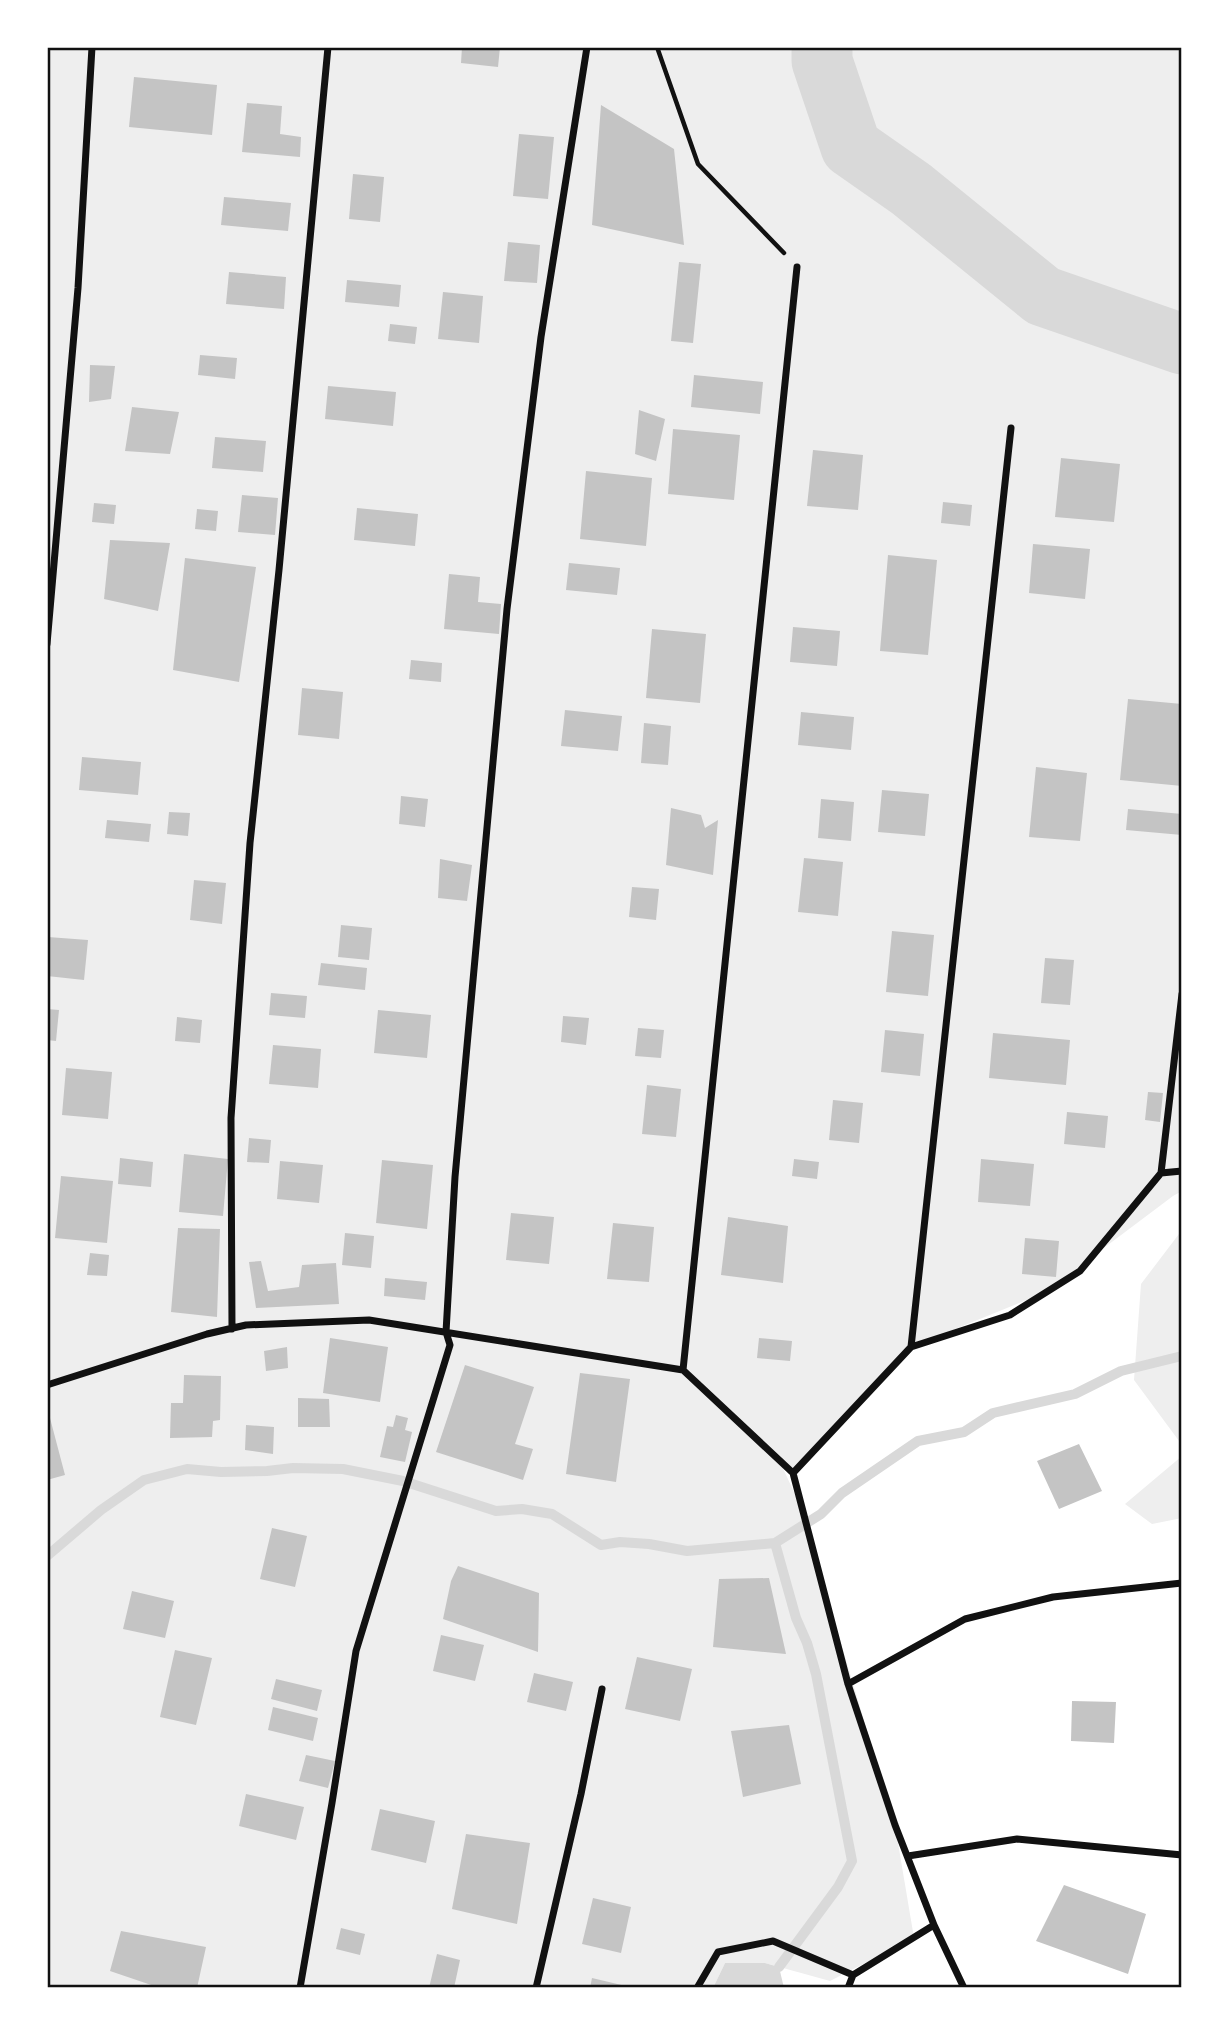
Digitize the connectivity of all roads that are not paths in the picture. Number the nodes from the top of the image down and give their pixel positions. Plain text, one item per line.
1 (92, 47) edge
2 (328, 47) edge
3 (587, 47) edge
4 (797, 267) road end
5 (1011, 428) dead end
6 (47, 644) edge
7 (1182, 994) edge
8 (1182, 1171) edge
9 (1161, 1173) junction
10 (232, 1329) junction
11 (446, 1332) junction
12 (911, 1347) junction
13 (683, 1370) junction
14 (47, 1385) edge
15 (793, 1473) junction
16 (1182, 1583) edge
17 (848, 1684) junction
18 (602, 1689) dead end
19 (1182, 1855) edge
20 (908, 1856) junction
21 (934, 1925) junction
22 (853, 1975) junction
23 (300, 1988) edge
24 (536, 1988) edge
25 (697, 1988) edge
26 (848, 1988) edge
27 (964, 1988) edge

1 - 6 street
2 - 10 street
3 - 11 street
4 - 13 street
5 - 12 street
7 - 9 street
8 - 9 street
9 - 12 street
10 - 11 street
10 - 14 street
11 - 13 street
11 - 23 street
12 - 15 street
13 - 15 street
15 - 17 street
16 - 17 street
17 - 20 street
18 - 24 street
19 - 20 street
20 - 21 street
21 - 22 street
21 - 27 street
22 - 25 street
22 - 26 street

